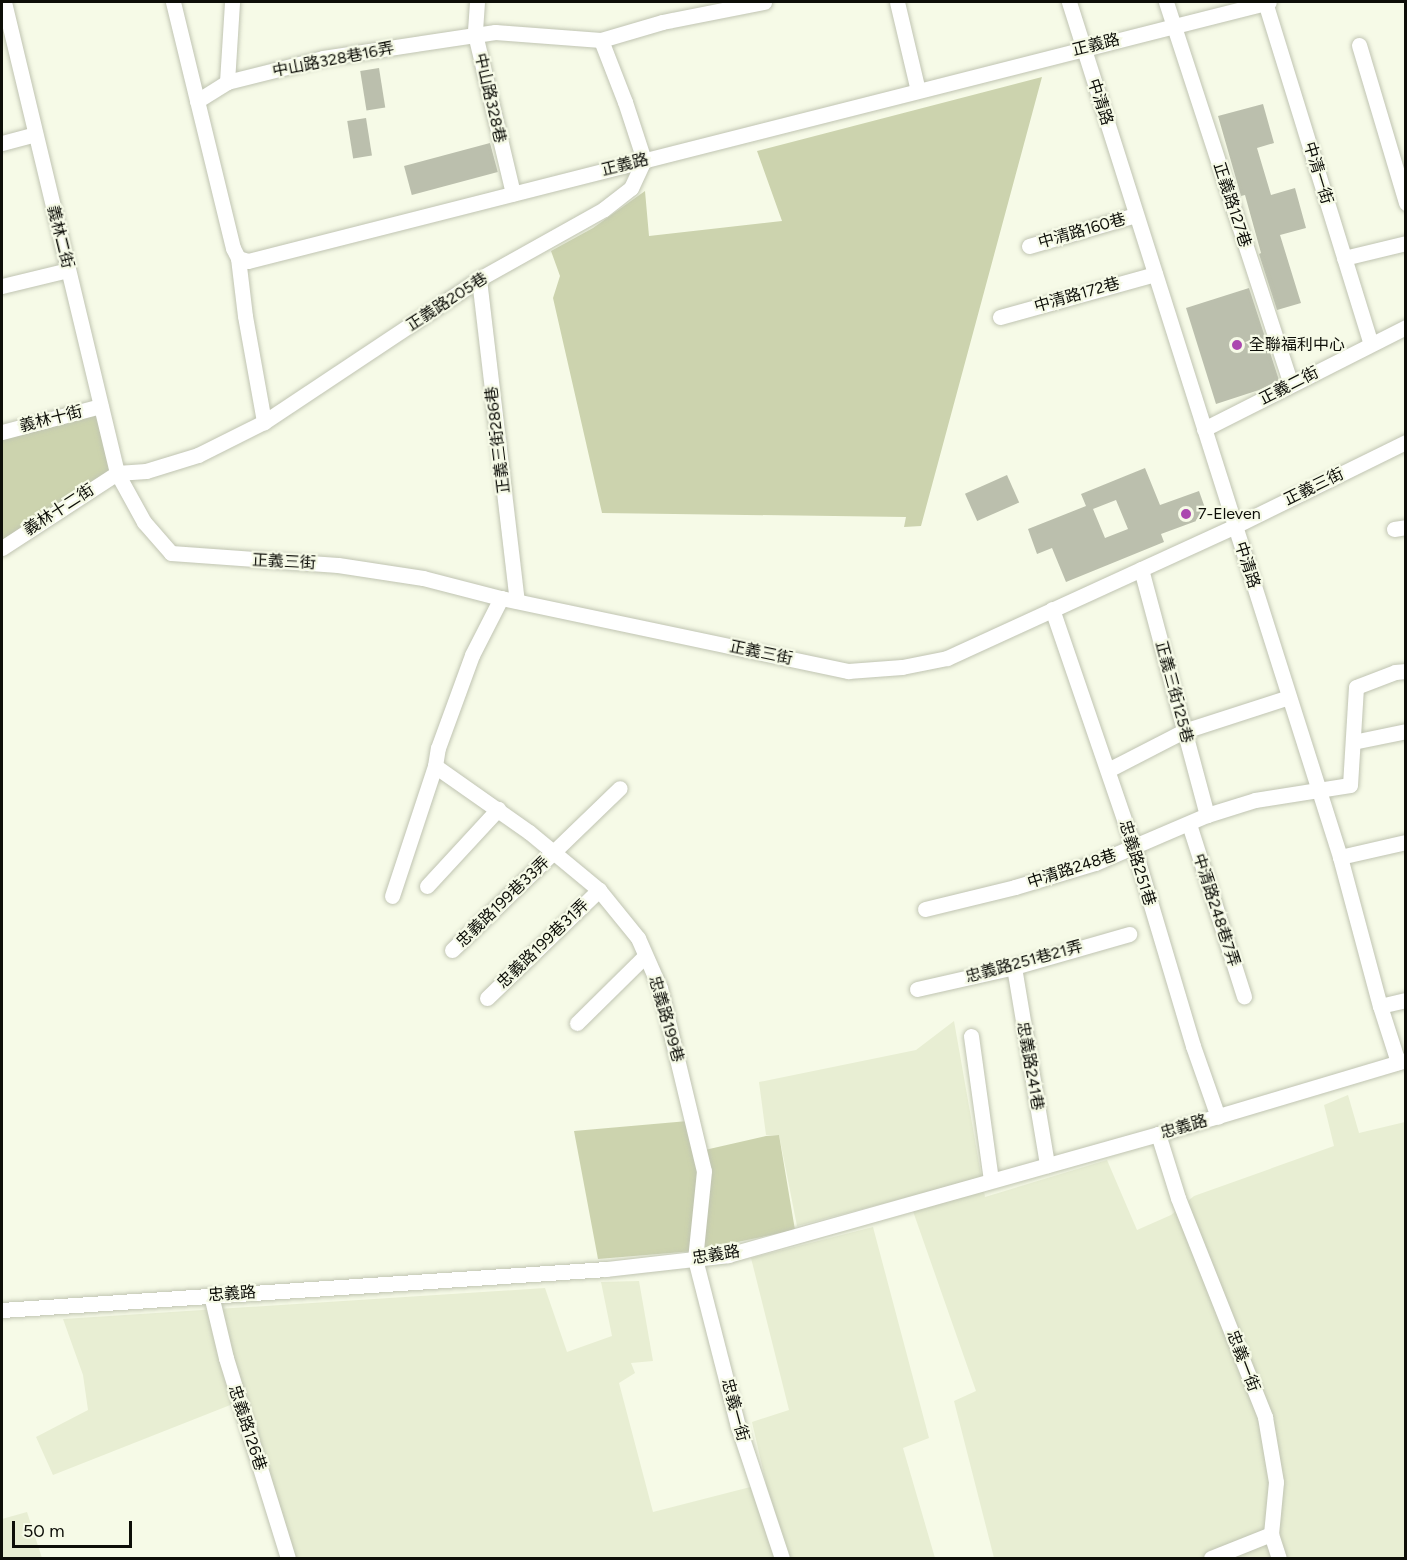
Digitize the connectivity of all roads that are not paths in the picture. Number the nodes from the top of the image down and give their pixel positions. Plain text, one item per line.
1 (4, 2) edge
2 (173, 2) edge
3 (232, 2) edge
4 (477, 2) edge
5 (764, 2) edge
6 (897, 2) edge
7 (1069, 2) edge
8 (1166, 2) edge
9 (1266, 2) edge
10 (1174, 25) junction
11 (475, 34) junction
12 (601, 40) junction
13 (1359, 45) dead end
14 (1083, 49) junction
15 (227, 82) junction
16 (918, 91) junction
17 (197, 101) junction
18 (35, 134) junction
19 (2, 143) edge
20 (644, 160) junction
21 (513, 194) junction
22 (1406, 203) edge
23 (1136, 215) junction
24 (1406, 243) edge
25 (1029, 246) dead end
26 (238, 258) junction
27 (1344, 258) junction
28 (68, 270) junction
29 (1155, 274) junction
30 (479, 279) junction
31 (2, 286) edge
32 (1000, 317) dead end
33 (1406, 327) edge
34 (1371, 344) junction
35 (1291, 384) junction
36 (101, 406) junction
37 (264, 422) junction
38 (1204, 429) junction
39 (2, 432) edge
40 (1406, 442) edge
41 (117, 473) junction
42 (1235, 526) junction
43 (2, 548) edge
44 (1141, 569) junction
45 (501, 598) junction
46 (518, 601) junction
47 (1052, 609) junction
48 (1406, 671) edge
49 (1289, 697) junction
50 (1406, 731) edge
51 (1184, 732) junction
52 (1353, 742) junction
53 (435, 766) junction
54 (1108, 770) junction
55 (620, 789) dead end
56 (1318, 789) junction
57 (498, 809) junction
58 (1207, 815) junction
59 (1189, 824) junction
60 (1406, 842) edge
61 (1134, 848) junction
62 (553, 854) junction
63 (1340, 857) junction
64 (427, 886) dead end
65 (599, 890) junction
66 (392, 896) dead end
67 (925, 909) dead end
68 (1129, 934) dead end
69 (452, 950) dead end
70 (645, 956) junction
71 (1014, 967) junction
72 (917, 989) dead end
73 (1244, 996) dead end
74 (488, 998) dead end
75 (1406, 1000) edge
76 (1380, 1006) junction
77 (577, 1023) dead end
78 (971, 1036) dead end
79 (1402, 1061) edge
80 (1218, 1117) junction
81 (1158, 1134) junction
82 (1047, 1165) junction
83 (991, 1180) junction
84 (695, 1259) junction
85 (211, 1295) junction
86 (2, 1310) edge
87 (1271, 1534) junction
88 (288, 1558) edge
89 (783, 1558) edge
90 (1211, 1558) edge
91 (1279, 1558) edge

1 - 18 street, 義林二街
2 - 17 street
3 - 15 street
4 - 11 street, 中山路328巷
5 - 12 street
6 - 16 street
7 - 14 street, 中清路
8 - 10 street, 正義路127巷
9 - 10 street, 正義路
9 - 27 street, 中清一街
10 - 14 street, 正義路
10 - 35 street, 正義路127巷
11 - 12 street, 中山路328巷16弄
11 - 15 street, 中山路328巷16弄
11 - 21 street, 中山路328巷
12 - 20 street
13 - 22 street
14 - 16 street, 正義路
14 - 23 street, 中清路
15 - 17 street, 中山路328巷16弄
16 - 20 street, 正義路
17 - 26 street
18 - 19 street
18 - 28 street, 義林二街
20 - 21 street, 正義路
20 - 30 street, 正義路205巷
21 - 26 street, 正義路
23 - 25 street, 中清路160巷
23 - 29 street, 中清路
24 - 27 street
26 - 37 street
27 - 34 street, 中清一街
28 - 31 street
28 - 36 street, 義林二街
29 - 32 street, 中清路172巷
29 - 38 street, 中清路
30 - 37 street, 正義路205巷
30 - 46 street, 正義三街286巷
33 - 34 street, 正義二街
34 - 35 street, 正義二街
35 - 38 street, 正義二街
36 - 39 street, 義林十街
36 - 41 street, 義林二街
37 - 41 street, 正義路205巷
38 - 42 street, 中清路
40 - 42 street, 正義三街
41 - 43 street, 義林十二街
41 - 45 street, 正義三街
42 - 44 street, 正義三街
42 - 49 street, 中清路
44 - 47 street, 正義三街
44 - 51 street, 正義三街125巷
45 - 46 street, 正義三街
45 - 53 street
46 - 47 street, 正義三街
47 - 54 street, 忠義路251巷
48 - 52 street
49 - 51 street
49 - 56 street, 中清路
50 - 52 street
51 - 54 street
51 - 58 street, 正義三街125巷
52 - 56 street, 中清路248巷
53 - 57 street, 忠義路199巷
53 - 66 street
54 - 61 street, 忠義路251巷
55 - 62 street, 忠義路199巷33弄
56 - 58 street, 中清路248巷
56 - 63 street, 中清路
57 - 62 street, 忠義路199巷
57 - 64 street
58 - 59 street, 中清路248巷
59 - 61 street, 中清路248巷
59 - 73 street, 中清路248巷7弄
60 - 63 street
61 - 67 street, 中清路248巷
61 - 80 street, 忠義路251巷
62 - 65 street, 忠義路199巷
62 - 69 street, 忠義路199巷33弄
63 - 76 street, 中清路
65 - 70 street, 忠義路199巷
65 - 74 street, 忠義路199巷31弄
68 - 71 street, 忠義路251巷21弄
70 - 77 street
70 - 84 street, 忠義路199巷
71 - 72 street, 忠義路251巷21弄
71 - 82 street, 忠義路241巷
75 - 76 street
76 - 79 street, 中清路
78 - 83 street
79 - 80 street, 忠義路
80 - 81 street, 忠義路
81 - 82 street, 忠義路
81 - 87 street, 忠義一街
82 - 83 street, 忠義路
83 - 84 street, 忠義路
84 - 85 street, 忠義路
84 - 89 street, 忠義一街
85 - 86 street, 忠義路
85 - 88 street, 忠義路126巷
87 - 90 street
87 - 91 street

